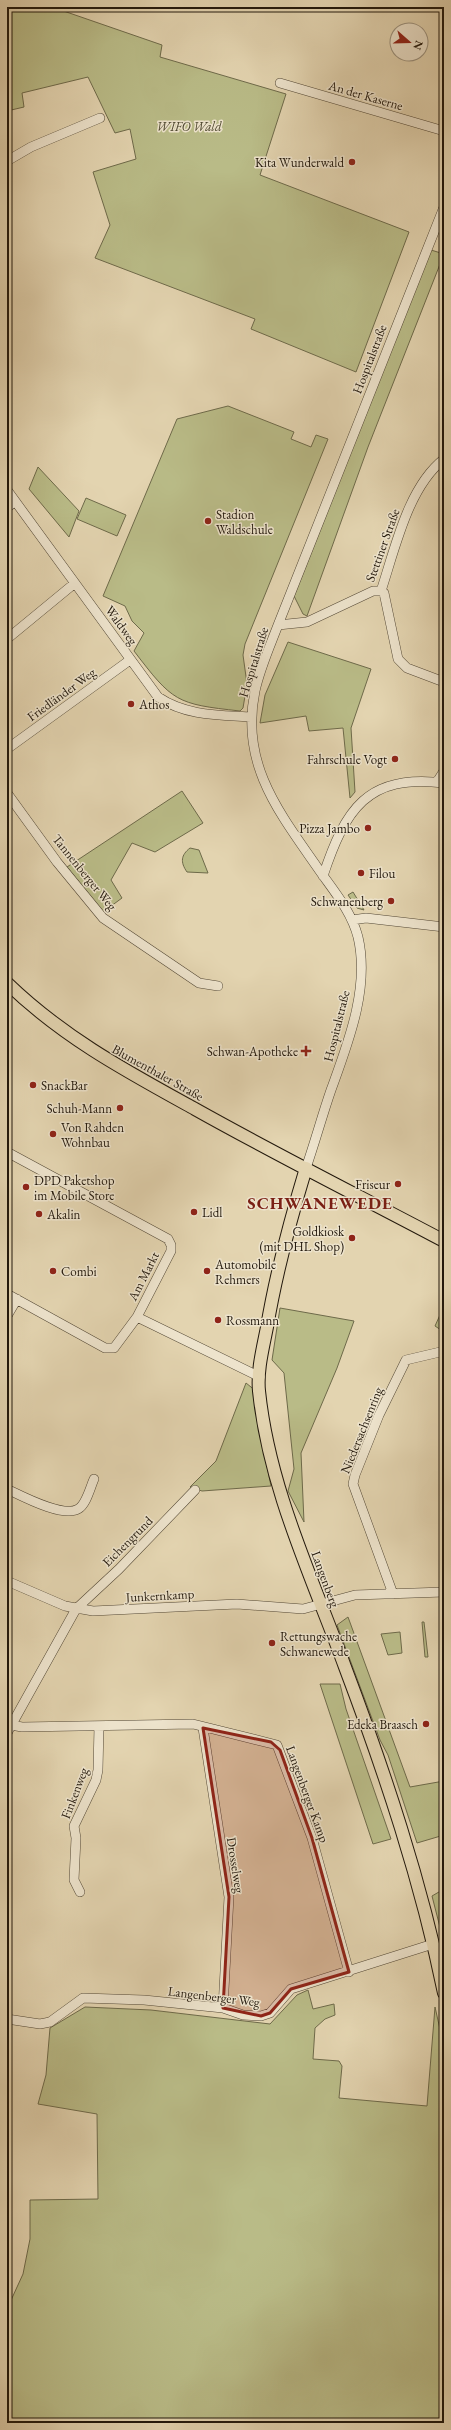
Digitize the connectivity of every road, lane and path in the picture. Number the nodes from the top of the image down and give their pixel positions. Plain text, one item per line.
1 (280, 83) dead end
2 (100, 118) dead end
3 (444, 131) edge
4 (7, 161) edge
5 (444, 207) edge
6 (444, 459) edge
7 (7, 490) edge
8 (15, 502) junction
9 (7, 508) edge
10 (75, 583) junction
11 (381, 591) junction
12 (278, 625) junction
13 (7, 640) edge
14 (130, 660) junction
15 (444, 682) edge
16 (251, 717) junction
17 (7, 749) edge
18 (444, 771) edge
19 (440, 782) edge
20 (7, 794) edge
21 (323, 876) junction
22 (352, 920) junction
23 (442, 927) edge
24 (7, 983) edge
25 (218, 986) dead end
26 (7, 1152) edge
27 (306, 1168) junction
28 (444, 1242) edge
29 (7, 1294) edge
30 (16, 1299) junction
31 (7, 1316) edge
32 (137, 1317) junction
33 (444, 1354) edge
34 (260, 1377) junction
35 (94, 1479) dead end
36 (7, 1489) edge
37 (195, 1490) dead end
38 (7, 1581) edge
39 (444, 1592) edge
40 (393, 1594) junction
41 (320, 1605) junction
42 (76, 1609) junction
43 (99, 1726) junction
44 (203, 1728) junction
45 (9, 1729) edge
46 (80, 1892) dead end
47 (432, 1944) junction
48 (350, 1972) junction
49 (444, 1993) edge
50 (223, 2008) junction
51 (7, 2018) edge

1 - 3 street, An der Kaserne
2 - 4 street
5 - 12 street, Hospitalstraße
6 - 11 street, Stettiner Straße
7 - 8 street, Waldweg
8 - 9 street
8 - 10 street, Waldweg
10 - 13 street
10 - 14 street, Waldweg
11 - 12 street, Stettiner Straße
11 - 15 street
12 - 16 street, Hospitalstraße
14 - 16 street, Waldweg
14 - 17 street, Friedländer Weg
16 - 21 street, Hospitalstraße
18 - 19 street
19 - 21 street
20 - 25 street, Tannenberger Weg
21 - 22 street, Hospitalstraße
22 - 23 street
22 - 27 street, Hospitalstraße
24 - 27 main road, Blumenthaler Straße
26 - 32 street, Am Markt
27 - 28 main road, Blumenthaler Straße
27 - 34 main road, Langenberg
29 - 30 street, Am Markt
30 - 31 street
30 - 32 street, Am Markt
32 - 34 street, Am Markt
33 - 40 street, Niedersachsenring
34 - 41 main road, Langenberg
35 - 36 street
37 - 42 street, Eichengrund
38 - 42 street, Junkernkamp
39 - 40 street, Junkernkamp
40 - 41 street, Junkernkamp
41 - 42 street, Junkernkamp
41 - 47 main road, Langenberg
42 - 45 street, Eichengrund
43 - 44 street, Langenberger Kamp
43 - 45 street, Langenberger Kamp
43 - 46 street, Finkenweg
44 - 48 street, Langenberger Kamp
44 - 50 street, Drosselweg
47 - 48 street, Langenberger Weg
47 - 49 main road, Langenberg
48 - 50 street, Langenberger Weg
50 - 51 street, Langenberger Weg

